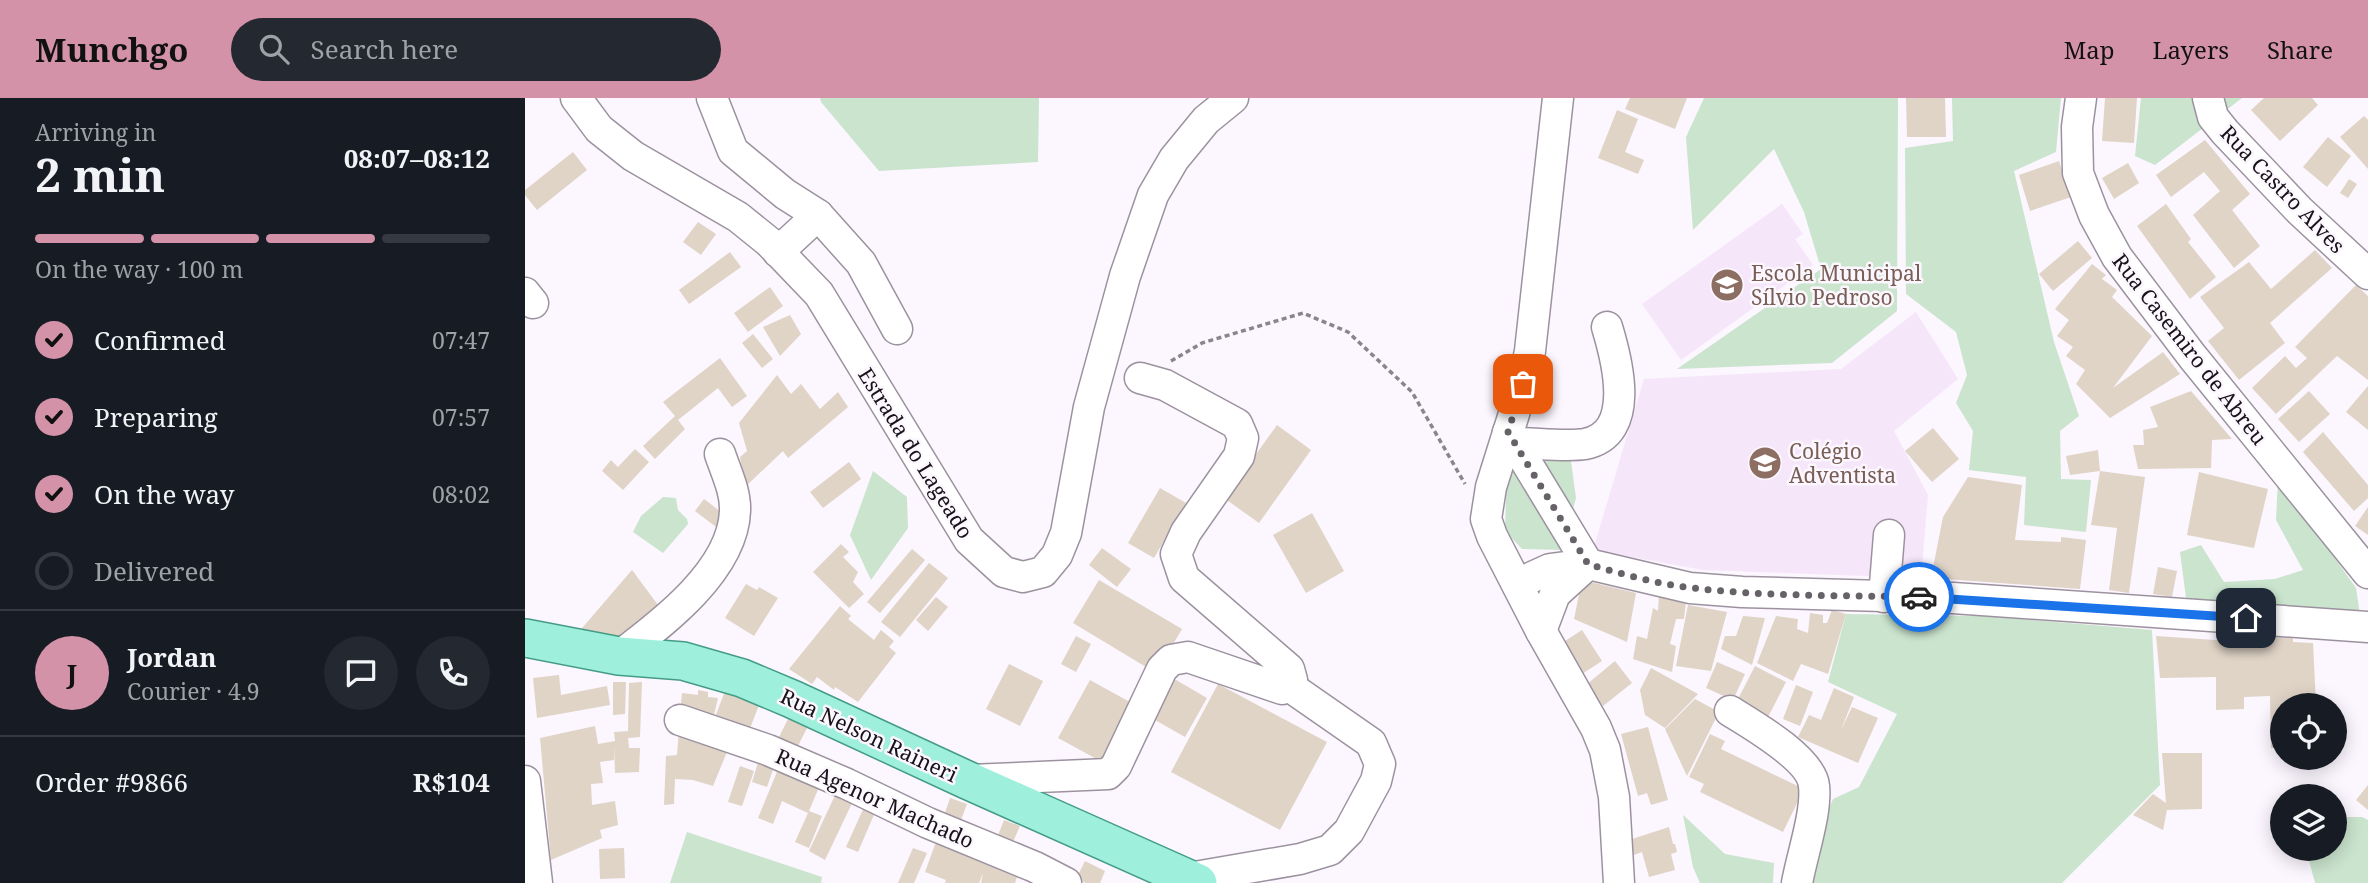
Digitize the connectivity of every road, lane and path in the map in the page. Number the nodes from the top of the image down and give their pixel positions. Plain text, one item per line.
1 (576, 98) edge
2 (712, 98) edge
3 (1233, 98) edge
4 (2081, 98) edge
5 (2208, 98) edge
6 (1552, 101) edge
7 (818, 215) junction
8 (779, 252) junction
9 (2368, 274) edge
10 (1607, 327) dead end
11 (897, 329) dead end
12 (1140, 378) joint
13 (1512, 437) junction
14 (720, 454) dead end
15 (1486, 519) junction
16 (1889, 535) dead end
17 (1588, 564) junction
18 (2368, 573) edge
19 (1517, 584) junction
20 (1884, 597) junction
21 (2365, 629) edge
22 (1541, 631) junction
23 (525, 638) edge
24 (619, 656) junction
25 (1289, 686) junction
26 (1730, 711) dead end
27 (680, 720) dead end
28 (967, 780) junction
29 (525, 781) edge
30 (1193, 881) edge
31 (537, 883) edge
32 (1066, 883) edge
33 (1619, 883) edge
34 (1797, 883) edge

1 - 8 street, Estrada do Lageado
2 - 7 street
3 - 8 street, Estrada do Lageado
4 - 18 street, Rua Casemiro de Abreu
5 - 9 street, Rua Castro Alves
6 - 13 street
7 - 8 street
7 - 11 street
10 - 13 street
12 - 15 path
12 - 25 street
13 - 15 street
13 - 17 street
14 - 24 street
15 - 19 street
16 - 20 street
17 - 19 street
17 - 20 street
17 - 22 street
19 - 22 street
20 - 21 street
22 - 33 street
23 - 24 main road, Rua Nelson Raineri
24 - 28 main road, Rua Nelson Raineri
25 - 28 street
25 - 30 street
26 - 34 street
27 - 32 street, Rua Agenor Machado
28 - 30 main road, Rua Nelson Raineri
29 - 31 street

